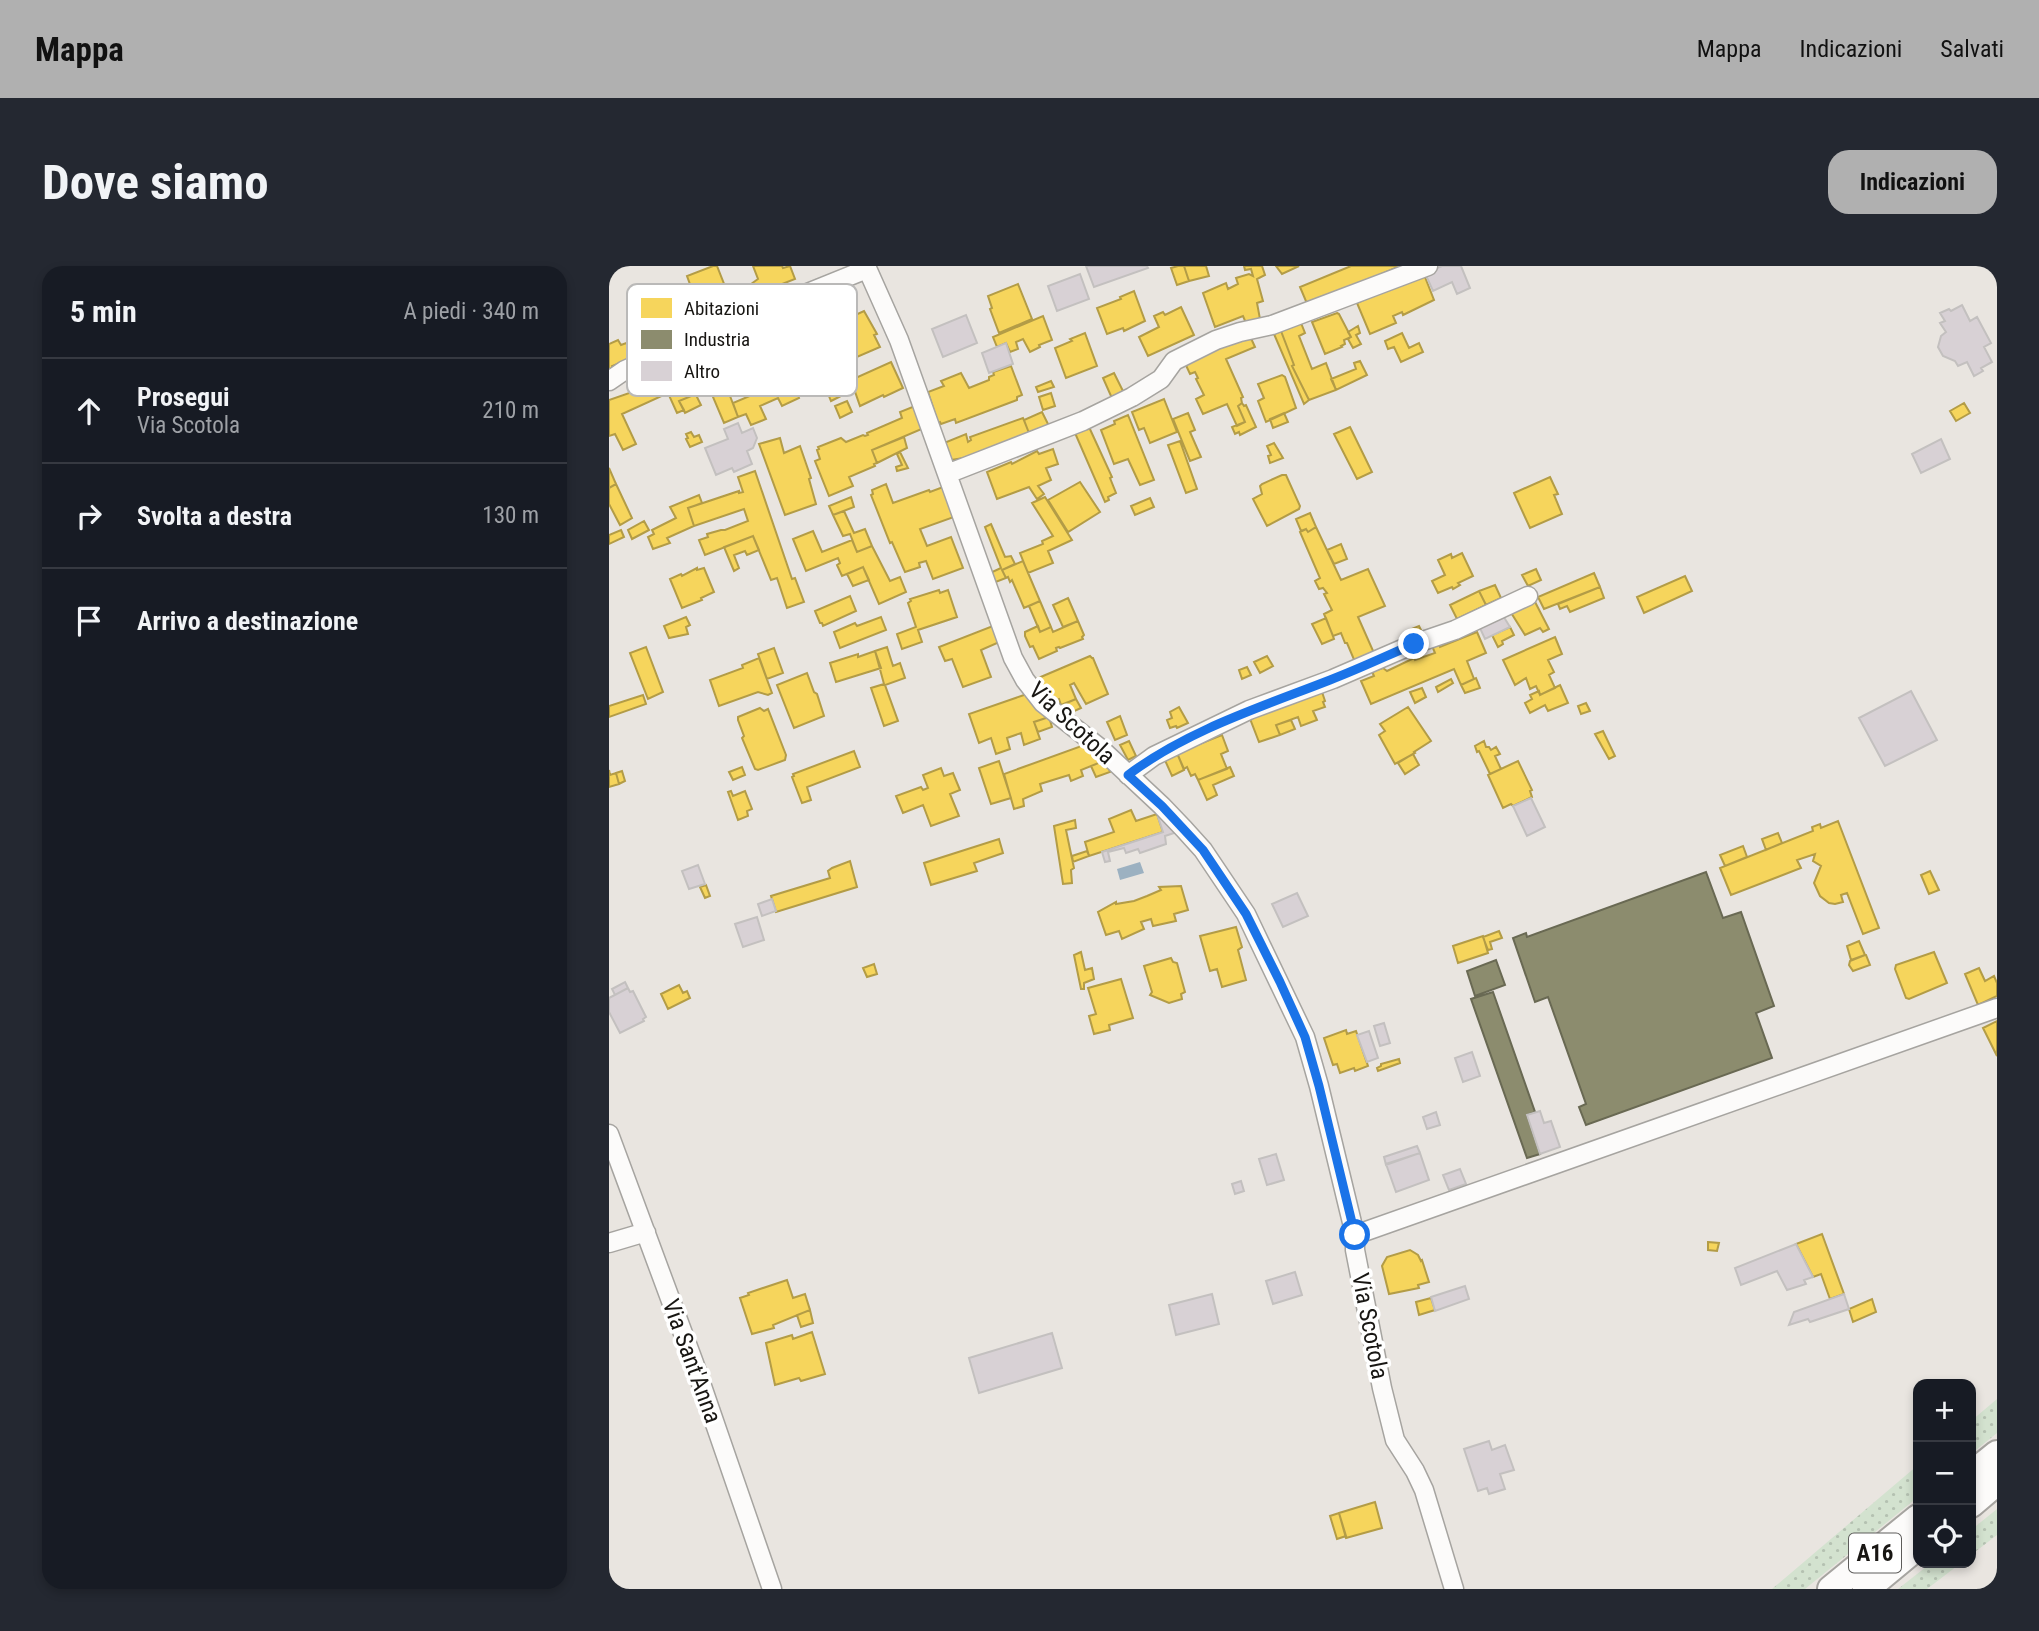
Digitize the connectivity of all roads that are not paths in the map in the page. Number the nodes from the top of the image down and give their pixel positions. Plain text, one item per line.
1 (1428, 266) edge
2 (867, 267) edge
3 (826, 284) edge
4 (627, 369) edge
5 (609, 381) edge
6 (947, 474) junction
7 (1528, 596) dead end
8 (1128, 775) junction
9 (1997, 1008) edge
10 (610, 1139) edge
11 (646, 1232) junction
12 (1355, 1235) junction
13 (609, 1243) edge
14 (1997, 1454) edge
15 (1976, 1471) edge
16 (1997, 1482) edge
17 (1976, 1500) edge
18 (1913, 1522) edge
19 (1913, 1550) edge
20 (772, 1589) edge
21 (1454, 1589) edge
22 (1831, 1589) edge
23 (1866, 1589) edge

1 - 6 street
2 - 3 street
2 - 6 street, Via Scotola
4 - 5 street
6 - 8 street, Via Scotola
7 - 8 street
8 - 12 street, Via Scotola
9 - 12 street
10 - 11 street, Via Sant'Anna
11 - 13 street
11 - 20 street, Via Sant'Anna
12 - 21 street, Via Scotola
14 - 15 highway
16 - 17 highway
18 - 22 highway, A16
19 - 23 highway, A16

